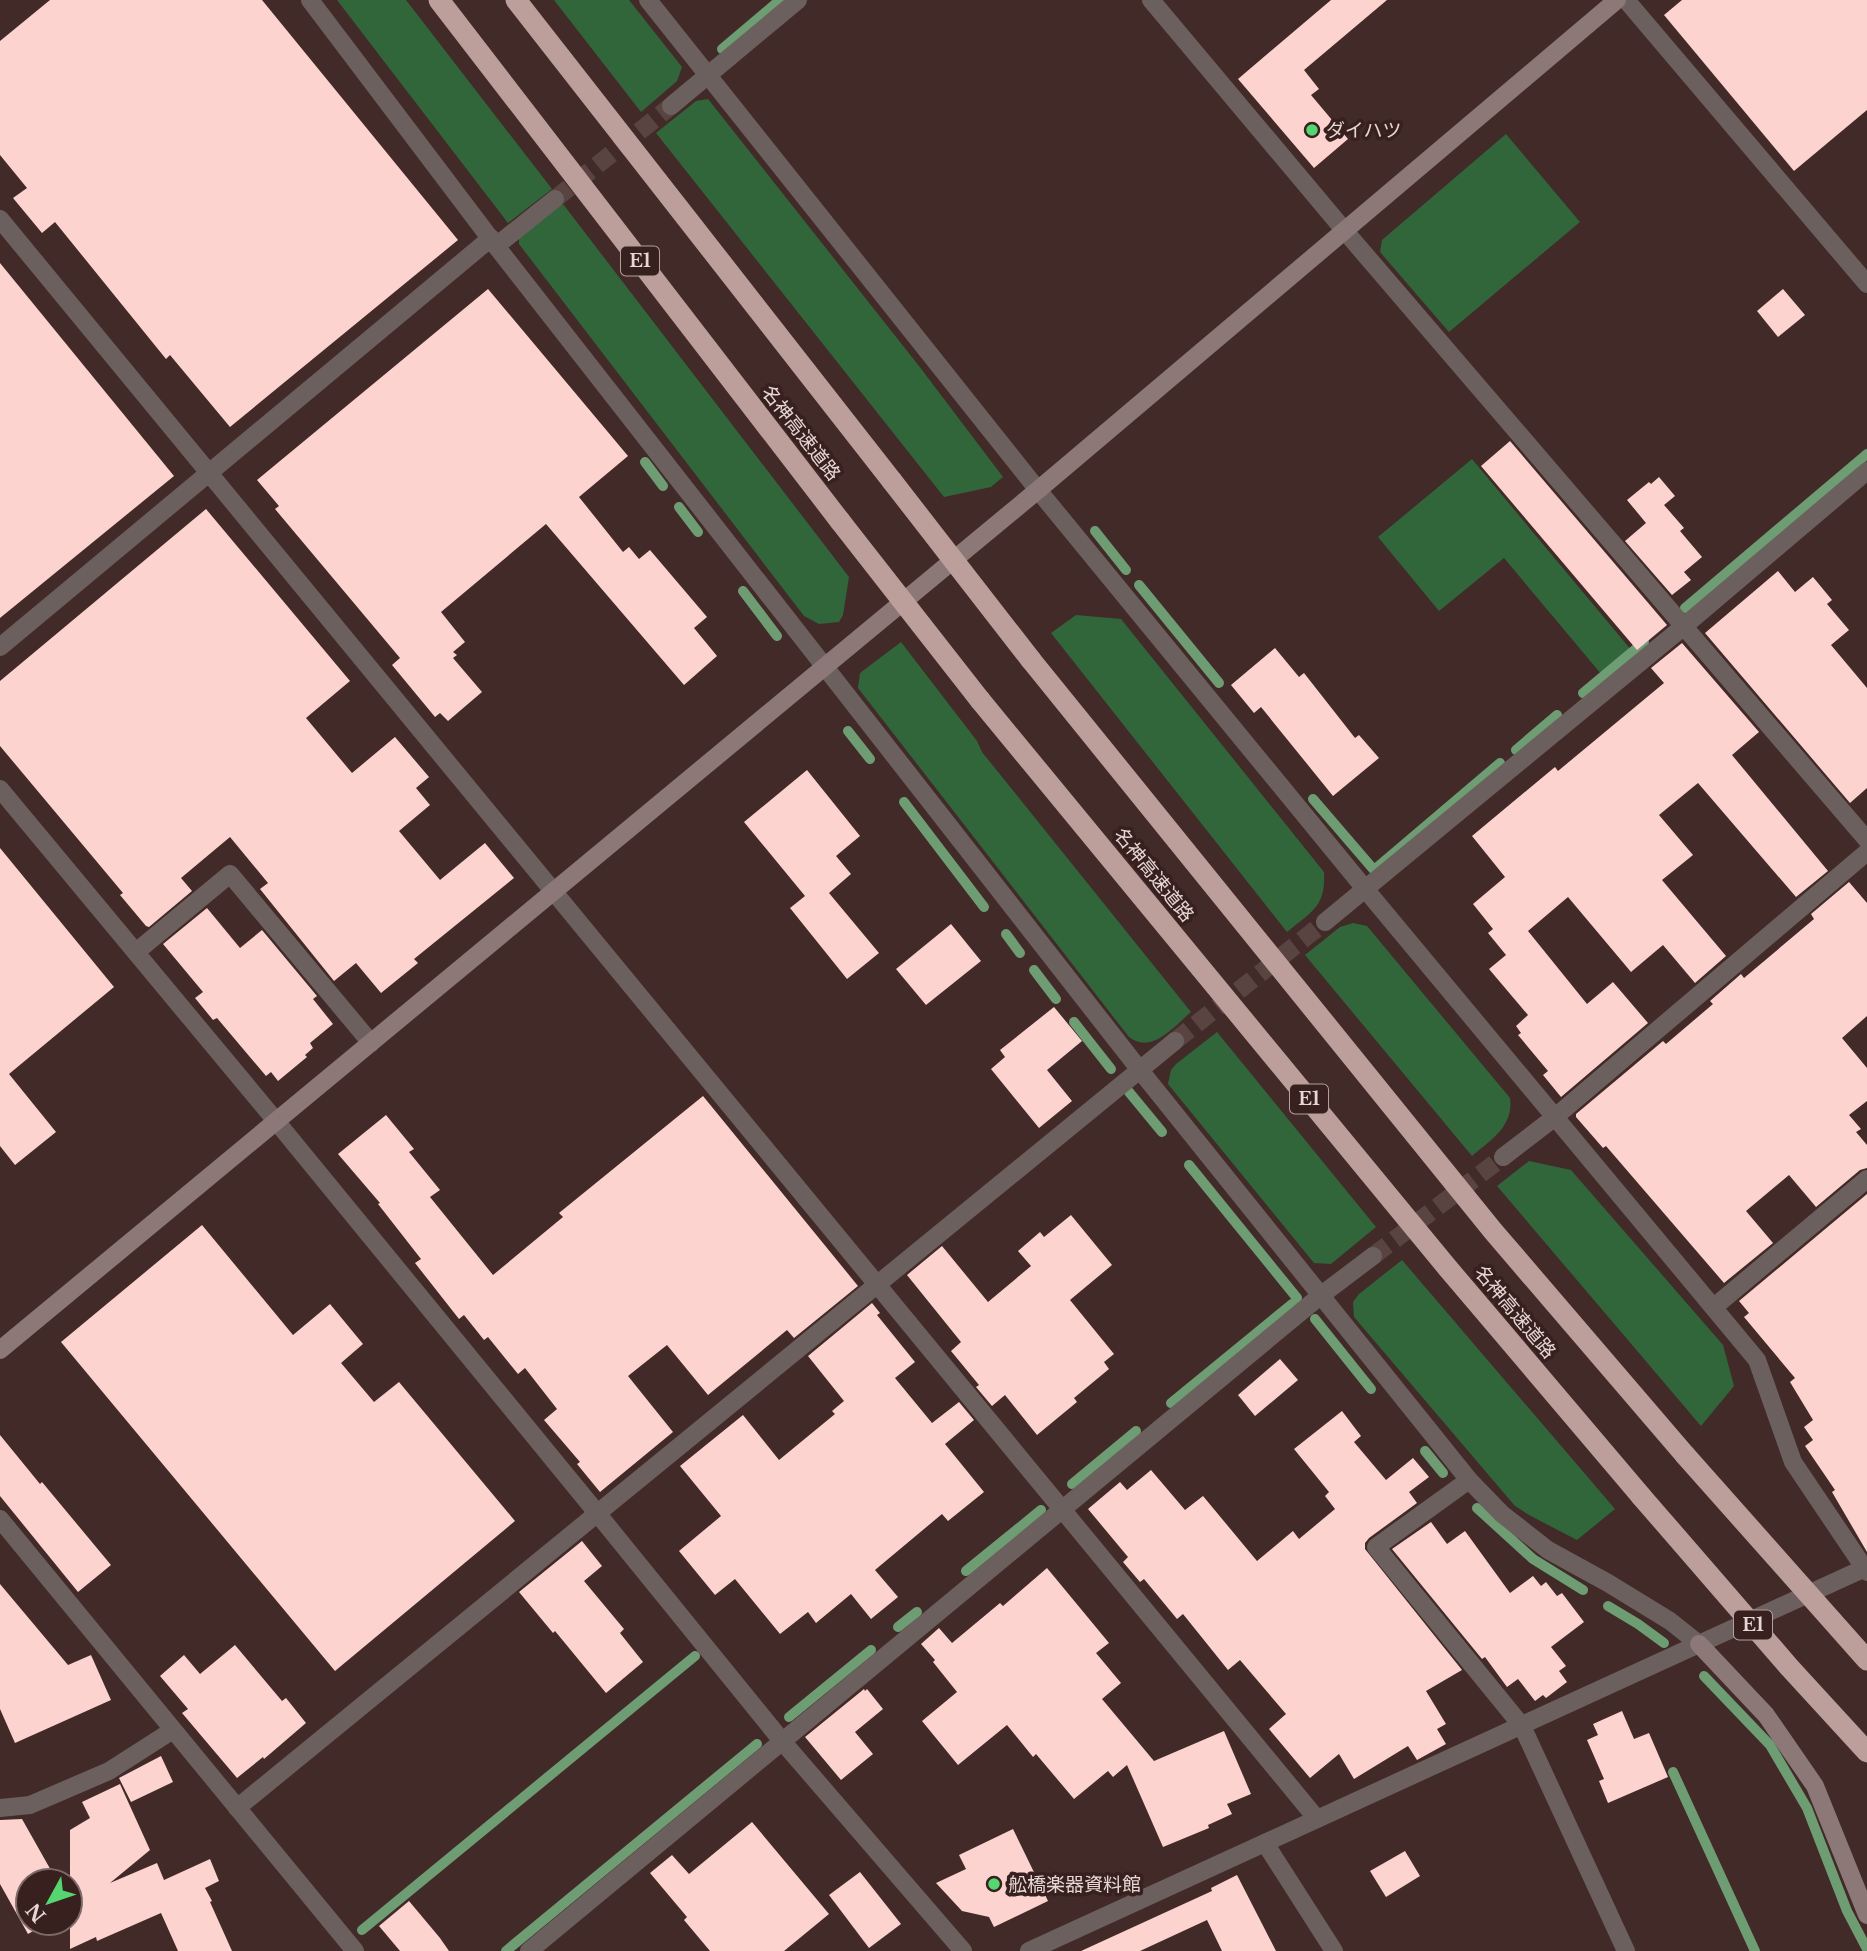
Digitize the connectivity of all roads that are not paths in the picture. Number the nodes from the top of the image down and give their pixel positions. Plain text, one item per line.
1 (310, 0) edge
2 (439, 0) edge
3 (516, 0) edge
4 (648, 0) edge
5 (798, 0) edge
6 (1151, 0) edge
7 (1617, 0) edge
8 (1626, 0) edge
9 (708, 76) junction
10 (671, 106) tunnel mouth
11 (555, 199) tunnel mouth
12 (0, 219) edge
13 (1344, 230) junction
14 (493, 242) junction
15 (1867, 284) edge
16 (1867, 471) edge
17 (209, 473) junction
18 (1038, 490) junction
19 (1683, 627) junction
20 (0, 647) edge
21 (826, 667) junction
22 (0, 789) edge
23 (1867, 840) edge
24 (1867, 852) edge
25 (1366, 890) junction
26 (554, 892) junction
27 (1325, 922) tunnel mouth
28 (136, 952) junction
29 (1175, 1041) tunnel mouth
30 (371, 1043) junction
31 (1139, 1069) junction
32 (1555, 1117) junction
33 (276, 1121) junction
34 (1503, 1157) tunnel mouth
35 (1867, 1179) edge
36 (1373, 1256) tunnel mouth
37 (876, 1284) junction
38 (1320, 1296) junction
39 (1714, 1307) junction
40 (0, 1350) edge
41 (1469, 1480) junction
42 (1062, 1510) junction
43 (597, 1513) junction
44 (0, 1519) edge
45 (1866, 1569) edge
46 (1699, 1644) junction
47 (1867, 1660) edge
48 (1522, 1726) junction
49 (173, 1730) junction
50 (782, 1741) junction
51 (1867, 1752) edge
52 (0, 1808) edge
53 (237, 1808) junction
54 (1317, 1819) junction
55 (1265, 1843) junction
56 (1867, 1916) edge
57 (351, 1950) edge
58 (528, 1951) edge
59 (962, 1951) edge
60 (1029, 1951) edge
61 (1334, 1951) edge
62 (1626, 1951) edge

1 - 14 street
2 - 51 highway, 名神高速道路 / E1, bridge
3 - 47 highway, 名神高速道路, bridge
4 - 9 street
5 - 9 street
6 - 13 street
7 - 13 street
8 - 15 street
9 - 10 street
9 - 18 street
11 - 14 street
12 - 17 street
13 - 18 street
13 - 19 street
14 - 17 street
14 - 21 street
16 - 19 street
17 - 20 street
17 - 26 street
18 - 21 street
18 - 25 street
19 - 23 street
19 - 25 street
21 - 26 street
21 - 31 street
22 - 28 street
24 - 32 street
25 - 27 street
25 - 32 street
26 - 30 street
26 - 37 street
28 - 30 street
28 - 33 street
29 - 31 street
30 - 33 street
31 - 37 street
31 - 38 street
32 - 34 street
32 - 39 street
33 - 40 street
33 - 43 street
35 - 39 street
36 - 38 street
37 - 42 street
37 - 43 street
38 - 41 street
38 - 42 street
39 - 45 street
41 - 46 street
41 - 48 street
42 - 50 street
42 - 54 street
43 - 50 street
43 - 53 street
44 - 49 street
45 - 46 street
46 - 48 street
46 - 56 street
48 - 54 street
48 - 62 street
49 - 52 street
49 - 53 street
50 - 58 street
50 - 59 street
53 - 57 street
54 - 55 street
55 - 60 street
55 - 61 street

